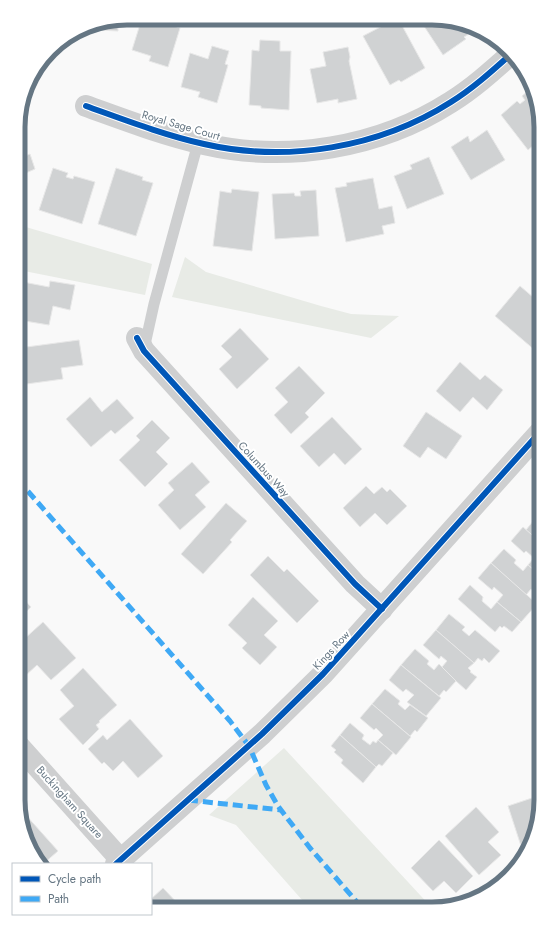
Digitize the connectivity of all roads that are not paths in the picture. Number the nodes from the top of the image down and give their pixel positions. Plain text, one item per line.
1 (507, 58) edge
2 (86, 106) dead end
3 (198, 143) junction
4 (141, 344) joint
5 (534, 439) edge
6 (382, 608) junction
7 (25, 753) edge
8 (119, 862) edge

1 - 3 street, Royal Sage Court
2 - 3 street, Royal Sage Court
3 - 4 lane
4 - 6 street, Columbus Way
5 - 6 street, Kings Row
6 - 8 street, Kings Row
7 - 8 street, Buckingham Square

